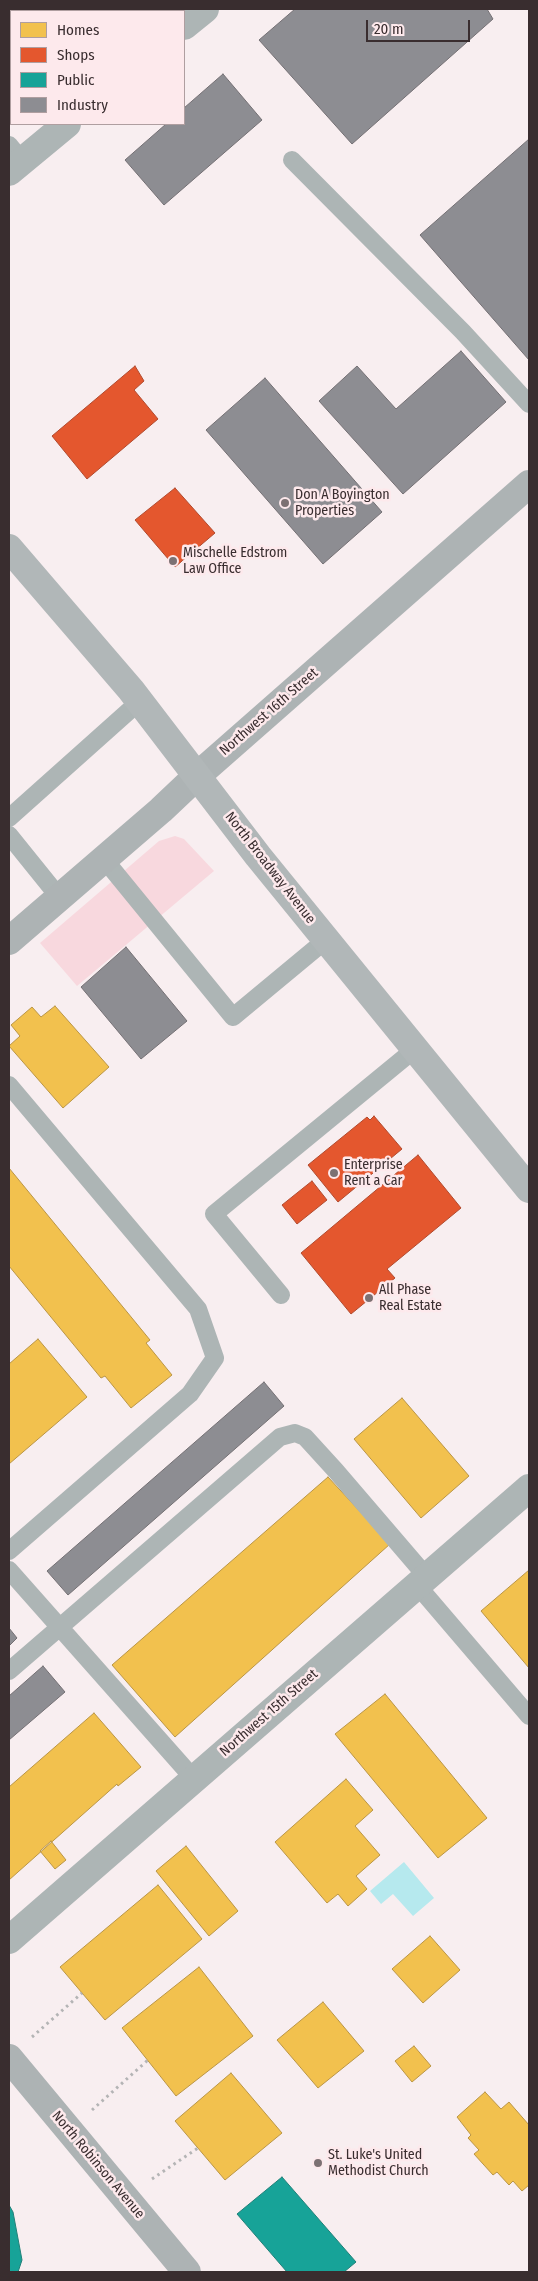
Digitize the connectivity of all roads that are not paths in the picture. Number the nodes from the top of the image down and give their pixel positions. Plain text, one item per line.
1 (204, 9) edge
2 (185, 25) edge
3 (66, 125) edge
4 (13, 160) edge
5 (292, 160) dead end
6 (529, 404) edge
7 (529, 484) edge
8 (9, 548) edge
9 (140, 700) junction
10 (198, 775) junction
11 (9, 818) edge
12 (9, 834) edge
13 (104, 858) junction
14 (59, 897) junction
15 (326, 939) junction
16 (9, 941) edge
17 (416, 1049) junction
18 (9, 1085) edge
19 (529, 1189) edge
20 (282, 1294) dead end
21 (529, 1488) edge
22 (9, 1552) edge
23 (9, 1570) edge
24 (422, 1580) junction
25 (60, 1627) junction
26 (9, 1671) edge
27 (529, 1716) edge
28 (194, 1779) junction
29 (9, 1940) edge
30 (9, 2058) edge
31 (187, 2272) edge

1 - 2 street
3 - 4 street
5 - 6 lane
7 - 10 street, Northwest 16th Street
8 - 9 main road, North Broadway Avenue
9 - 10 main road, North Broadway Avenue
9 - 11 lane
10 - 13 street, Northwest 16th Street
10 - 15 main road, North Broadway Avenue
12 - 14 lane
13 - 14 street, Northwest 16th Street
13 - 15 lane
14 - 16 street, Northwest 16th Street
15 - 17 main road, North Broadway Avenue
17 - 19 main road, North Broadway Avenue
17 - 20 lane
18 - 22 lane
21 - 24 street, Northwest 15th Street
23 - 25 lane
24 - 25 lane
24 - 27 lane
24 - 28 street, Northwest 15th Street
25 - 26 lane
25 - 28 lane
28 - 29 street, Northwest 15th Street
30 - 31 street, North Robinson Avenue

